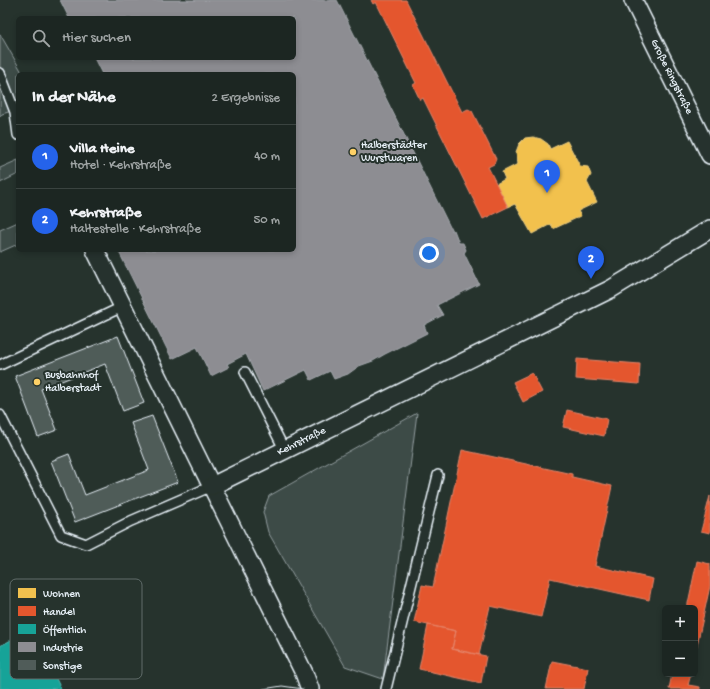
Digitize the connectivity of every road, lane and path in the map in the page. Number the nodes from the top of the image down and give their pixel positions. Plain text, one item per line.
1 (632, 0) edge
2 (0, 73) edge
3 (16, 120) edge
4 (710, 155) edge
5 (710, 230) edge
6 (96, 252) edge
7 (124, 306) junction
8 (0, 365) edge
9 (245, 372) dead end
10 (0, 415) edge
11 (284, 449) junction
12 (438, 475) dead end
13 (212, 486) junction
14 (310, 689) edge
15 (386, 689) edge

1 - 4 street, Große Ringstraße
2 - 3 lane
5 - 11 street, Kehrstraße
6 - 7 street
7 - 8 lane
7 - 13 street
9 - 11 lane
10 - 13 lane
11 - 13 street, Kehrstraße
12 - 15 lane
13 - 14 street

